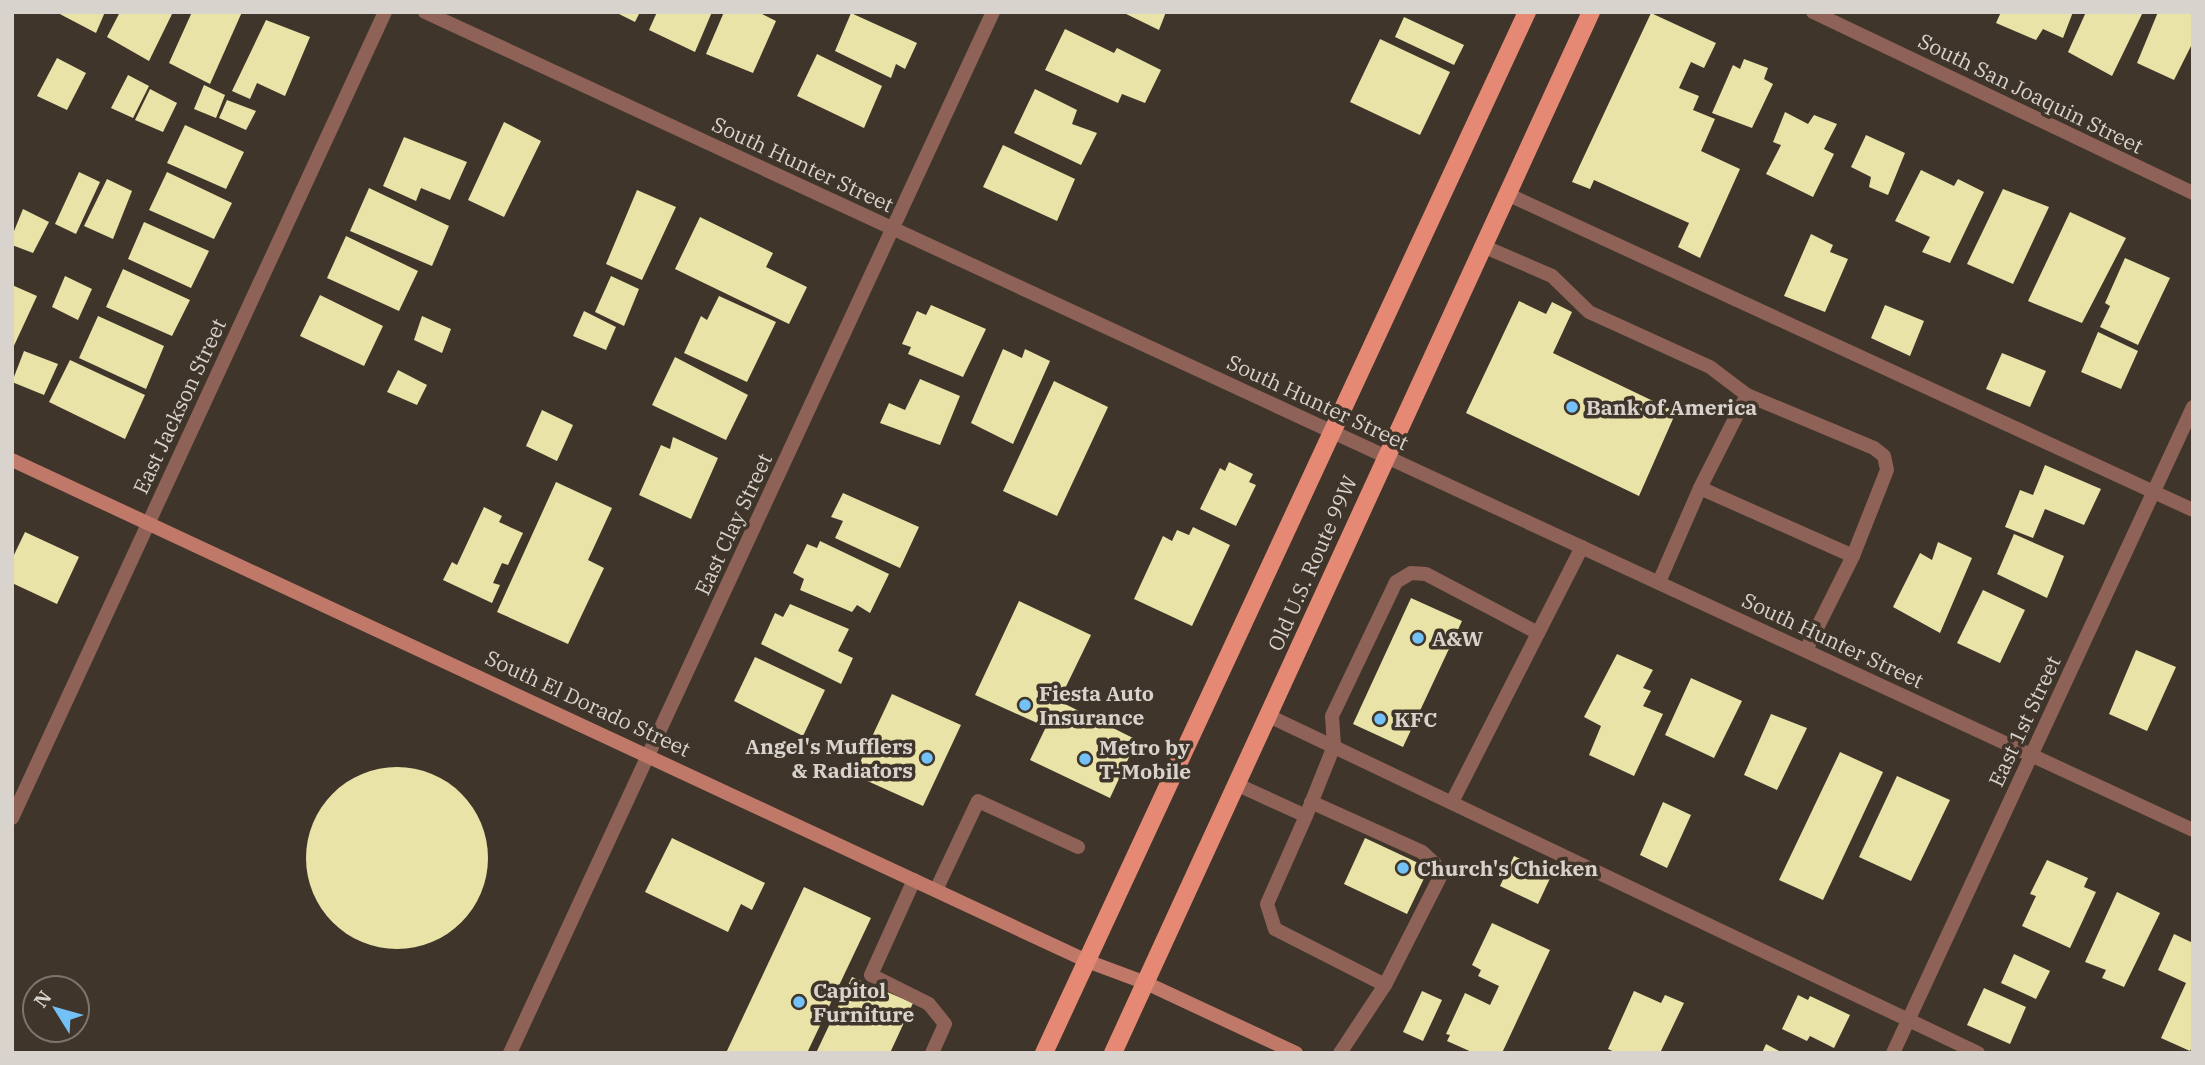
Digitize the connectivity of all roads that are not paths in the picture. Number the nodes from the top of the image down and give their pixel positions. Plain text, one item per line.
1 (385, 12) edge
2 (425, 12) edge
3 (993, 12) edge
4 (1528, 12) edge
5 (1591, 12) edge
6 (1814, 12) edge
7 (1836, 17) edge
8 (2193, 193) edge
9 (1509, 195) junction
10 (893, 228) junction
11 (1485, 247) junction
12 (1747, 395) junction
13 (2193, 407) edge
14 (1332, 432) junction
15 (1385, 456) junction
16 (12, 460) edge
17 (1700, 488) junction
18 (2153, 492) junction
19 (2193, 510) edge
20 (148, 523) junction
21 (1582, 547) junction
22 (1853, 556) junction
23 (1660, 582) junction
24 (1538, 633) junction
25 (1806, 650) junction
26 (1269, 716) junction
27 (1334, 746) junction
28 (649, 754) junction
29 (2031, 755) junction
30 (1238, 785) junction
31 (1311, 802) junction
32 (1451, 802) junction
33 (1306, 816) junction
34 (12, 818) edge
35 (2193, 830) edge
36 (1078, 847) dead end
37 (914, 880) junction
38 (936, 890) junction
39 (1087, 961) junction
40 (1146, 983) junction
41 (1385, 985) junction
42 (1908, 1021) junction
43 (510, 1053) edge
44 (932, 1053) edge
45 (1044, 1053) edge
46 (1113, 1053) edge
47 (1296, 1053) edge
48 (1340, 1053) edge
49 (1894, 1053) edge
50 (1978, 1053) edge

1 - 20 street, East Jackson Street
2 - 10 street, South Hunter Street
3 - 10 street, East Clay Street
4 - 14 main road, Old U.S. Route 99W
5 - 9 main road, Old U.S. Route 99W
6 - 7 street, South San Joaquin Street
7 - 8 street, South San Joaquin Street
9 - 11 main road, Old U.S. Route 99W
9 - 18 street
10 - 14 street, South Hunter Street
10 - 28 street, East Clay Street
11 - 12 street
11 - 15 main road, Old U.S. Route 99W
12 - 17 street
12 - 22 street
13 - 18 street, East 1st Street
14 - 15 street, South Hunter Street
14 - 39 main road, Old U.S. Route 99W
15 - 21 street, South Hunter Street
15 - 26 main road, Old U.S. Route 99W
16 - 20 main road, South El Dorado Street
17 - 22 street
17 - 23 street
18 - 19 street
18 - 29 street, East 1st Street
20 - 28 main road, South El Dorado Street
20 - 34 street, East Jackson Street
21 - 23 street, South Hunter Street
21 - 24 street
22 - 25 street
23 - 25 street, South Hunter Street
24 - 27 street
24 - 32 street
25 - 29 street, South Hunter Street
26 - 27 street
26 - 30 main road, Old U.S. Route 99W
27 - 31 street
27 - 32 street
28 - 37 main road, South El Dorado Street
28 - 43 street, East Clay Street
29 - 35 street, South Hunter Street
29 - 42 street, East 1st Street
30 - 33 street
30 - 40 main road, Old U.S. Route 99W
31 - 33 street
31 - 41 street
32 - 42 street
33 - 41 street
36 - 38 street
37 - 38 main road, South El Dorado Street
37 - 44 street
38 - 39 main road, South El Dorado Street
39 - 40 main road, South El Dorado Street
39 - 45 main road, Old U.S. Route 99W
40 - 46 main road, Old U.S. Route 99W
40 - 47 main road
41 - 48 street
42 - 49 street, East 1st Street
42 - 50 street

